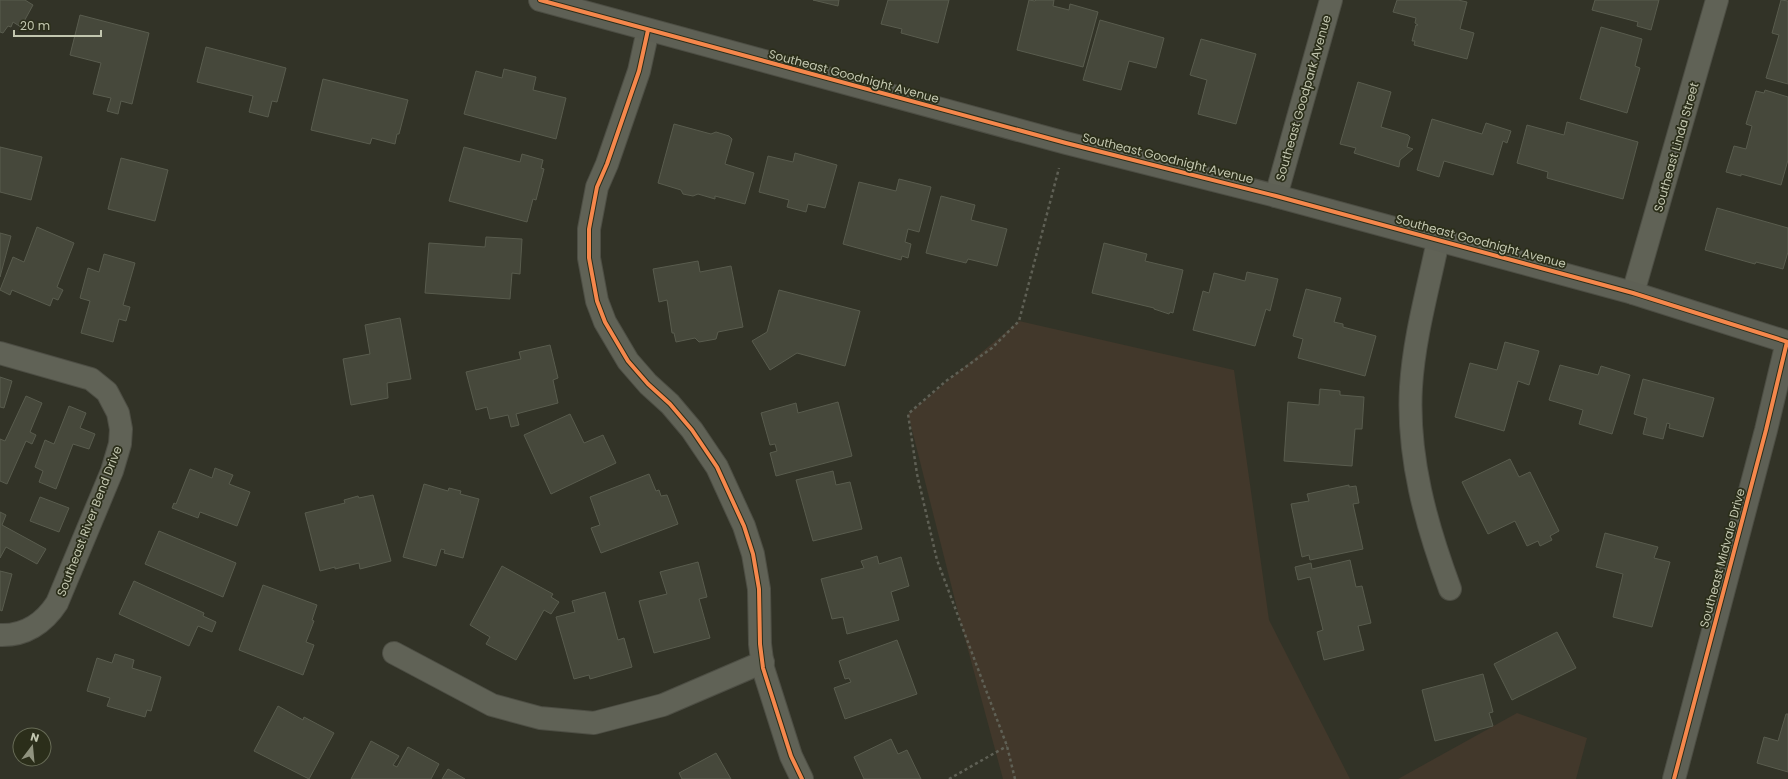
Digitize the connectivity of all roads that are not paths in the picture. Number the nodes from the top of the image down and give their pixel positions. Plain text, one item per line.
1 (540, 0) edge
2 (1331, 0) edge
3 (1717, 0) edge
4 (648, 30) junction
5 (1276, 196) junction
6 (1438, 240) junction
7 (1633, 293) junction
8 (1787, 342) edge
9 (0, 353) edge
10 (1450, 589) dead end
11 (0, 635) edge
12 (394, 653) dead end
13 (762, 662) junction
14 (802, 779) edge
15 (1674, 779) edge

1 - 4 street, Southeast Goodnight Avenue
2 - 5 street, Southeast Goodpark Avenue
3 - 7 street, Southeast Linda Street
4 - 5 street, Southeast Goodnight Avenue
4 - 13 street
5 - 6 street, Southeast Goodnight Avenue
6 - 7 street, Southeast Goodnight Avenue
6 - 10 street
7 - 8 street, Southeast Goodnight Avenue
8 - 15 street, Southeast Midvale Drive
9 - 11 street, Southeast River Bend Drive
12 - 13 street
13 - 14 street

